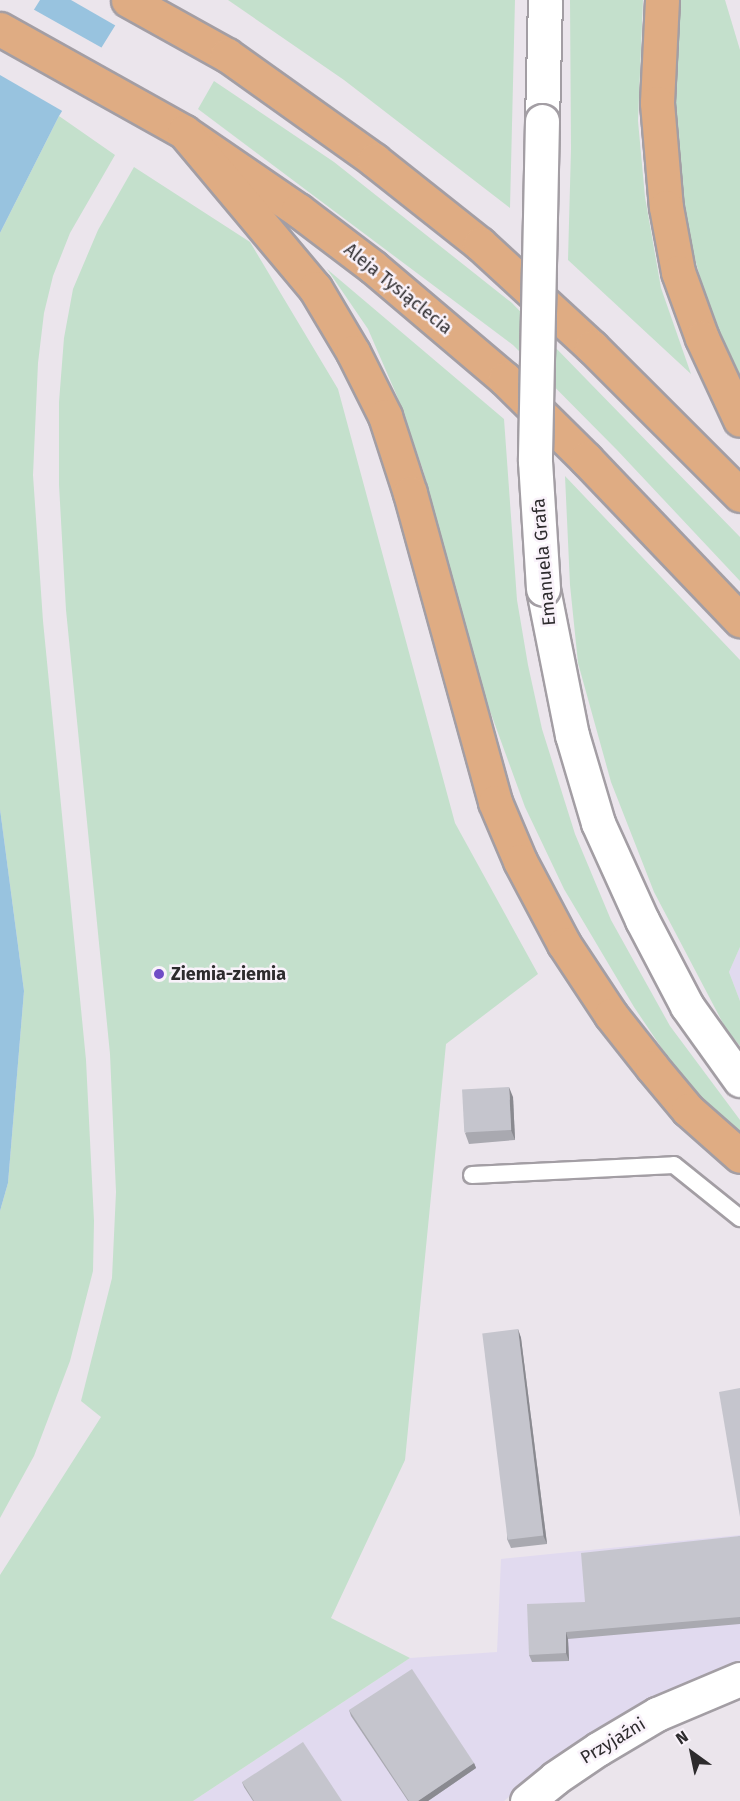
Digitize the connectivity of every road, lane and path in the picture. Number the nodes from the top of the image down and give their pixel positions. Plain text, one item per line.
1 (128, 0) edge
2 (545, 0) edge
3 (662, 0) edge
4 (0, 30) edge
5 (184, 132) junction
6 (740, 420) edge
7 (740, 495) edge
8 (740, 620) edge
9 (740, 1080) edge
10 (740, 1156) edge
11 (472, 1175) dead end
12 (740, 1218) edge
13 (740, 1679) edge
14 (527, 1801) edge

1 - 7 main road
2 - 9 main road, Emanuela Grafa, bridge
3 - 6 main road
4 - 5 main road, Aleja Tysiąclecia
5 - 8 main road, Aleja Tysiąclecia
5 - 10 main road
11 - 12 lane
13 - 14 main road, Przyjaźni

